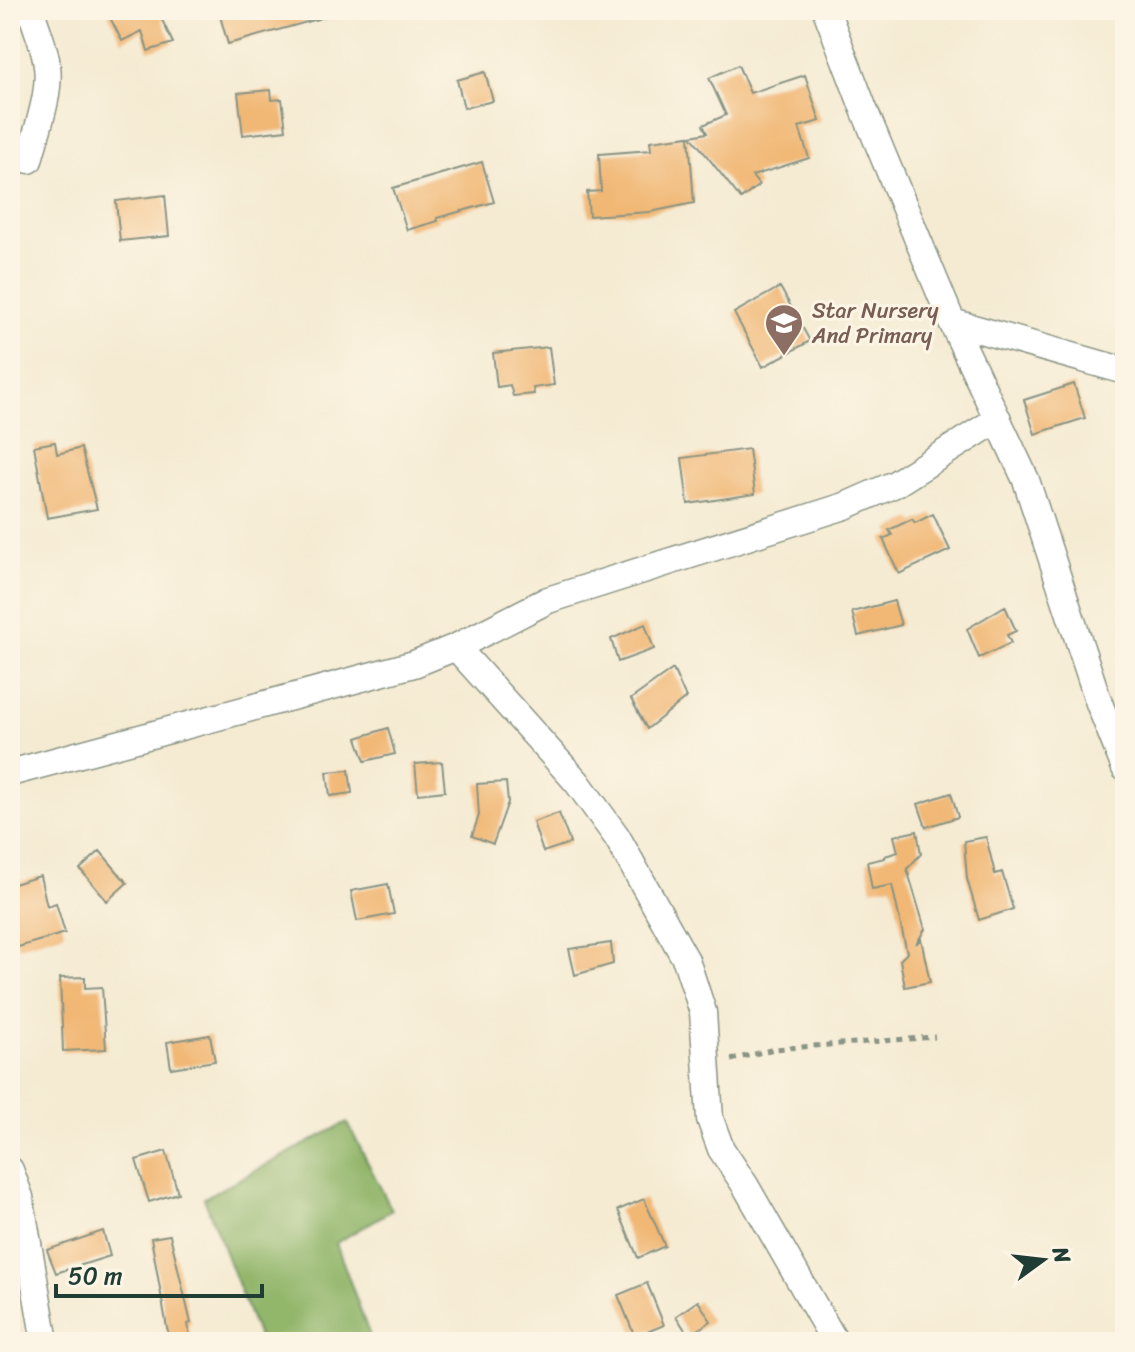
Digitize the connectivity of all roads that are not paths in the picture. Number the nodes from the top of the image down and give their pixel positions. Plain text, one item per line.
1 (31, 10) edge
2 (826, 10) edge
3 (29, 160) dead end
4 (952, 322) junction
5 (1125, 371) edge
6 (998, 419) junction
7 (456, 647) junction
8 (1125, 768) edge
9 (10, 773) edge
10 (10, 1170) edge
11 (45, 1342) edge
12 (835, 1342) edge

1 - 3 street
2 - 4 street
4 - 5 street
4 - 6 street
6 - 7 street
6 - 8 street
7 - 9 street
7 - 12 street
10 - 11 street

